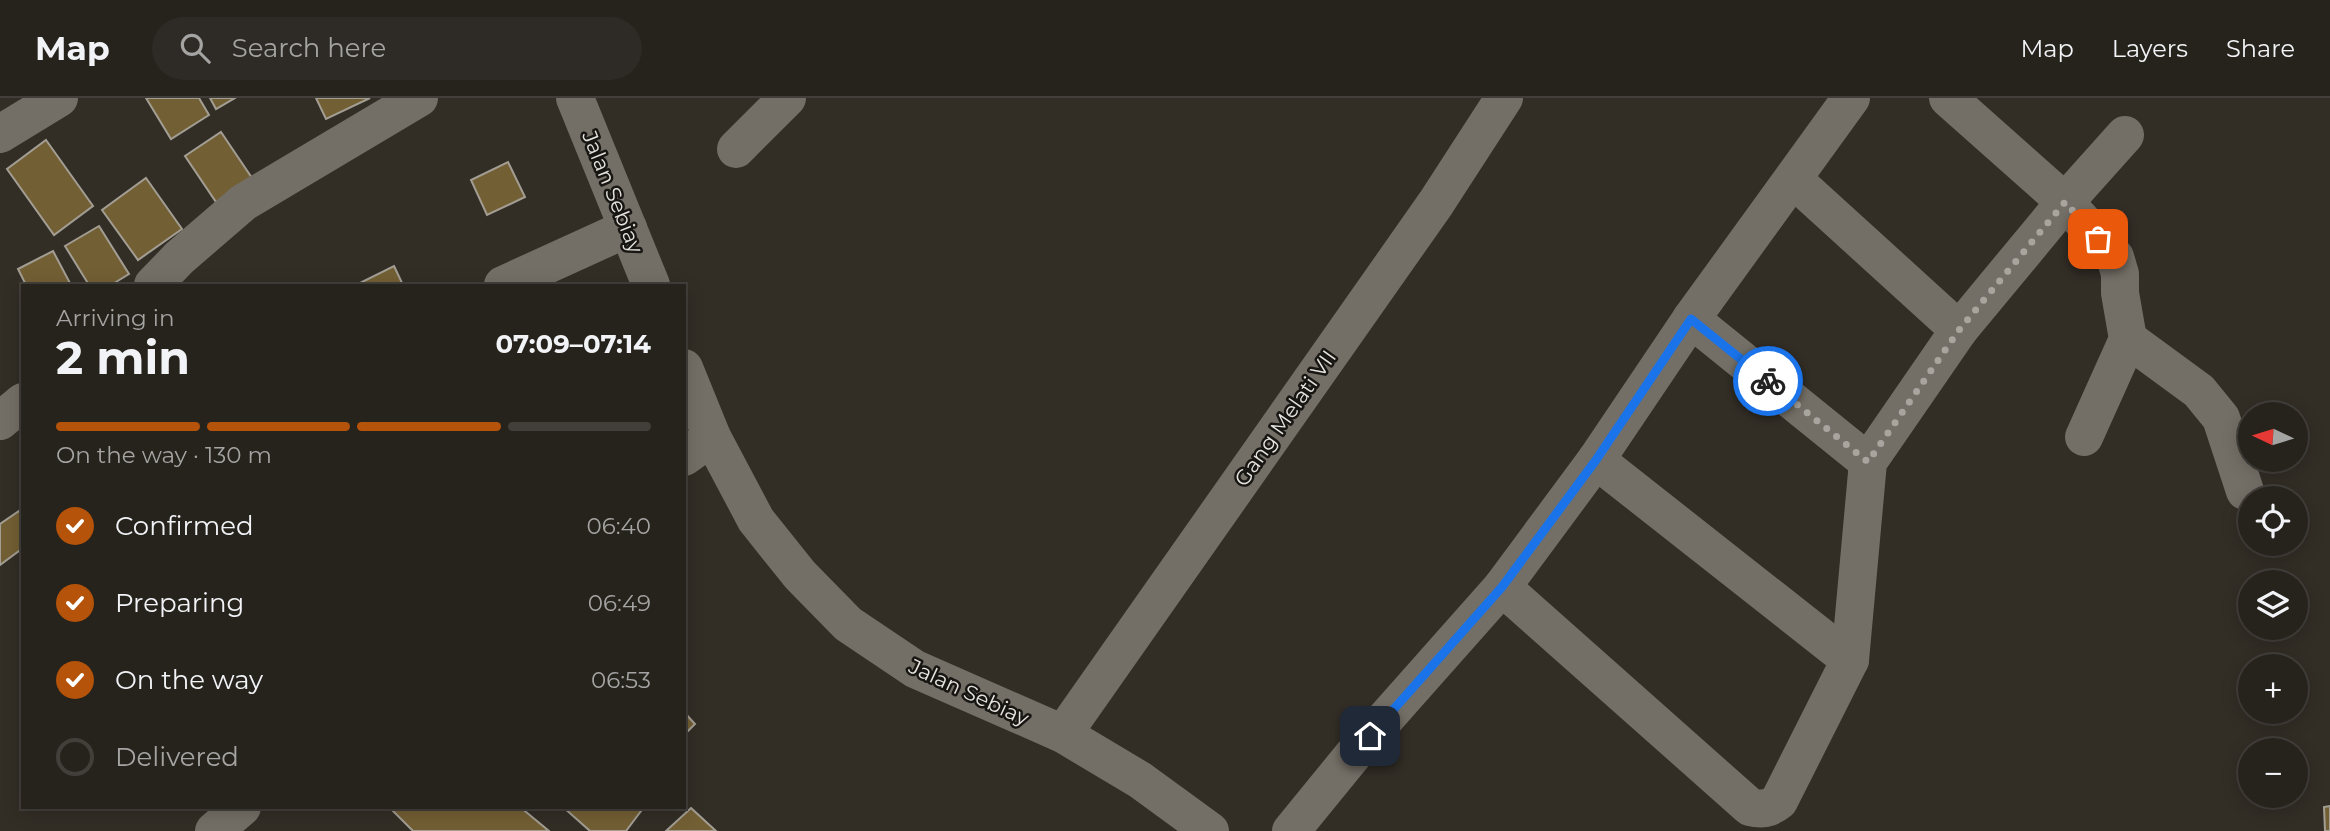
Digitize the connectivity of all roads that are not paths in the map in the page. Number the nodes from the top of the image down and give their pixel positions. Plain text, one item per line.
1 (59, 98) edge
2 (419, 98) edge
3 (575, 98) edge
4 (787, 98) edge
5 (1504, 98) edge
6 (1852, 98) edge
7 (1948, 98) edge
8 (0, 134) edge
9 (2125, 135) dead end
10 (736, 149) dead end
11 (1793, 179) junction
12 (2065, 202) junction
13 (628, 228) junction
14 (154, 284) edge
15 (505, 284) edge
16 (651, 284) edge
17 (1691, 319) junction
18 (1959, 330) junction
19 (2128, 339) junction
20 (686, 379) edge
21 (21, 404) edge
22 (0, 421) edge
23 (2084, 437) dead end
24 (698, 447) edge
25 (1596, 460) junction
26 (1868, 462) junction
27 (2243, 486) edge
28 (1502, 587) junction
29 (1850, 660) junction
30 (1063, 734) junction
31 (240, 809) edge
32 (214, 831) edge
33 (1210, 831) edge
34 (1291, 831) edge

1 - 8 street
2 - 14 street
3 - 13 street, Jalan Sebiay
4 - 10 street
5 - 30 street, Gang Melati VII
6 - 11 street
7 - 12 street
9 - 12 street
11 - 17 street
11 - 18 street
12 - 18 street
12 - 19 street
13 - 15 street
13 - 16 street, Jalan Sebiay
17 - 25 street
17 - 26 street
18 - 26 street
19 - 23 street
19 - 27 street
20 - 24 street, Jalan Sebiay
21 - 22 street
24 - 30 street, Jalan Sebiay
25 - 28 street
25 - 29 street
26 - 29 street
28 - 29 street
28 - 34 street
30 - 33 street, Jalan Sebiay
31 - 32 street

